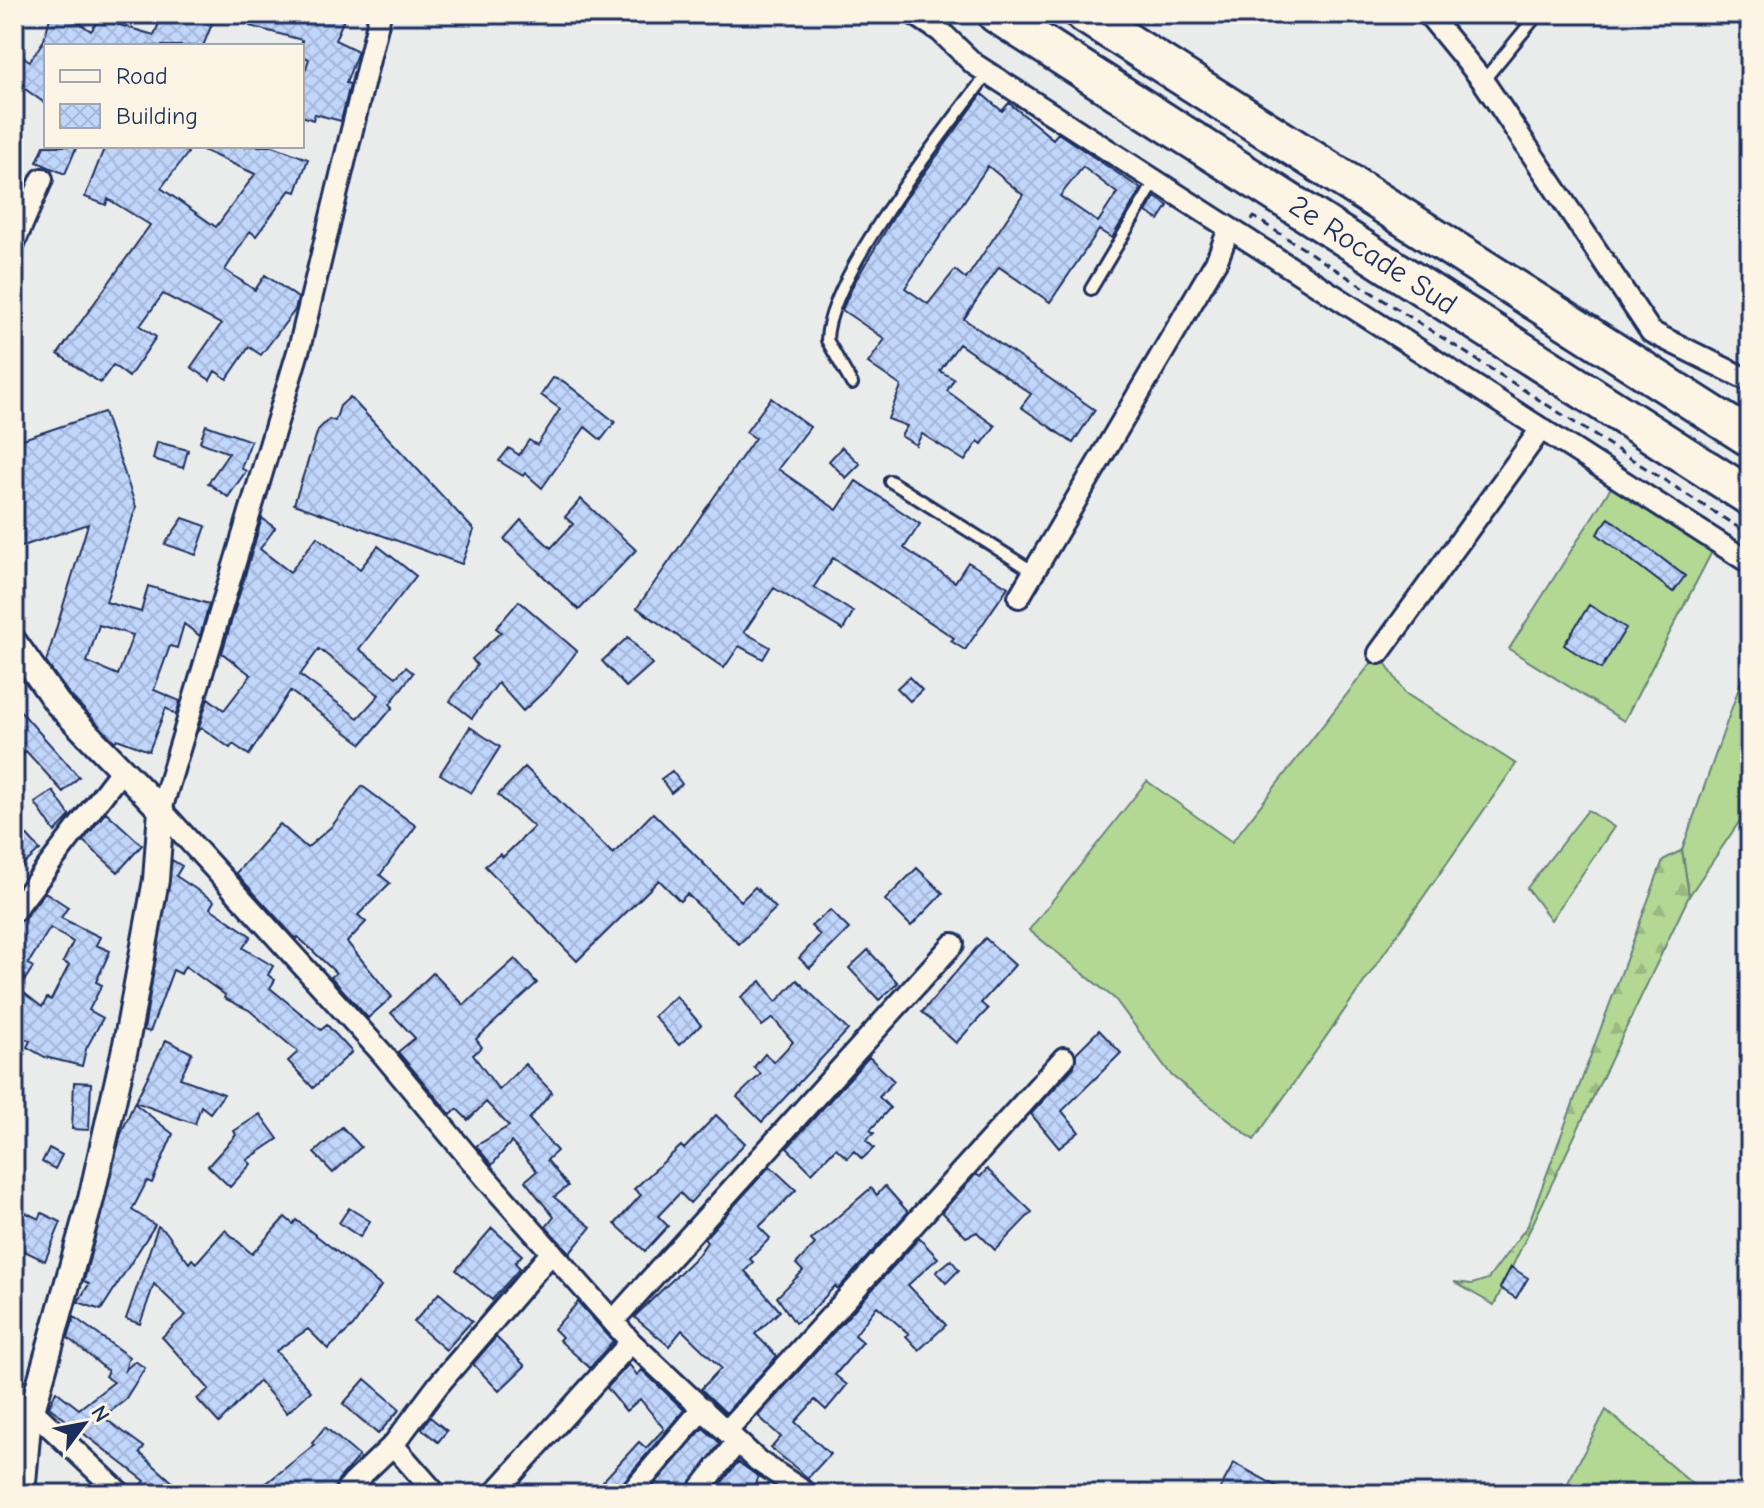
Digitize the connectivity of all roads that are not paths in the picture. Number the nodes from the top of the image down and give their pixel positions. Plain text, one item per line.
1 (380, 14) edge
2 (914, 14) edge
3 (996, 14) edge
4 (1084, 14) edge
5 (1428, 14) edge
6 (1538, 14) edge
7 (988, 73) junction
8 (1483, 81) junction
9 (42, 179) dead end
10 (1156, 180) junction
11 (1236, 233) junction
12 (14, 243) edge
13 (1091, 289) dead end
14 (1750, 381) edge
15 (852, 384) dead end
16 (1541, 429) junction
17 (1750, 438) edge
18 (890, 481) dead end
19 (1750, 497) edge
20 (1750, 563) edge
21 (1034, 572) junction
22 (1019, 597) dead end
23 (14, 642) edge
24 (1379, 653) dead end
25 (121, 771) junction
26 (161, 810) junction
27 (14, 911) edge
28 (953, 944) dead end
29 (1064, 1058) dead end
30 (552, 1252) junction
31 (613, 1321) junction
32 (631, 1342) junction
33 (703, 1408) junction
34 (25, 1419) edge
35 (732, 1436) junction
36 (393, 1445) junction
37 (347, 1489) dead end
38 (22, 1494) edge
39 (121, 1494) edge
40 (436, 1494) edge
41 (494, 1494) edge
42 (630, 1494) edge
43 (696, 1494) edge
44 (808, 1494) edge

1 - 26 street
2 - 7 street
3 - 19 highway, 2e Rocade Sud
4 - 17 highway, 2e Rocade Sud
5 - 8 street
6 - 8 lane
7 - 10 street
7 - 15 lane
8 - 14 street
9 - 12 street
10 - 11 street
10 - 13 lane
11 - 16 street
11 - 21 street
16 - 20 street
16 - 24 street
18 - 21 lane
21 - 22 street
23 - 25 street
25 - 26 street
25 - 27 street
26 - 30 street
26 - 34 street
28 - 31 street
29 - 35 street
30 - 31 street
30 - 36 street
31 - 32 street
32 - 33 street
32 - 41 street
33 - 35 street
33 - 42 street
34 - 38 street
34 - 39 street
35 - 43 street
35 - 44 street
36 - 37 street
36 - 40 street

